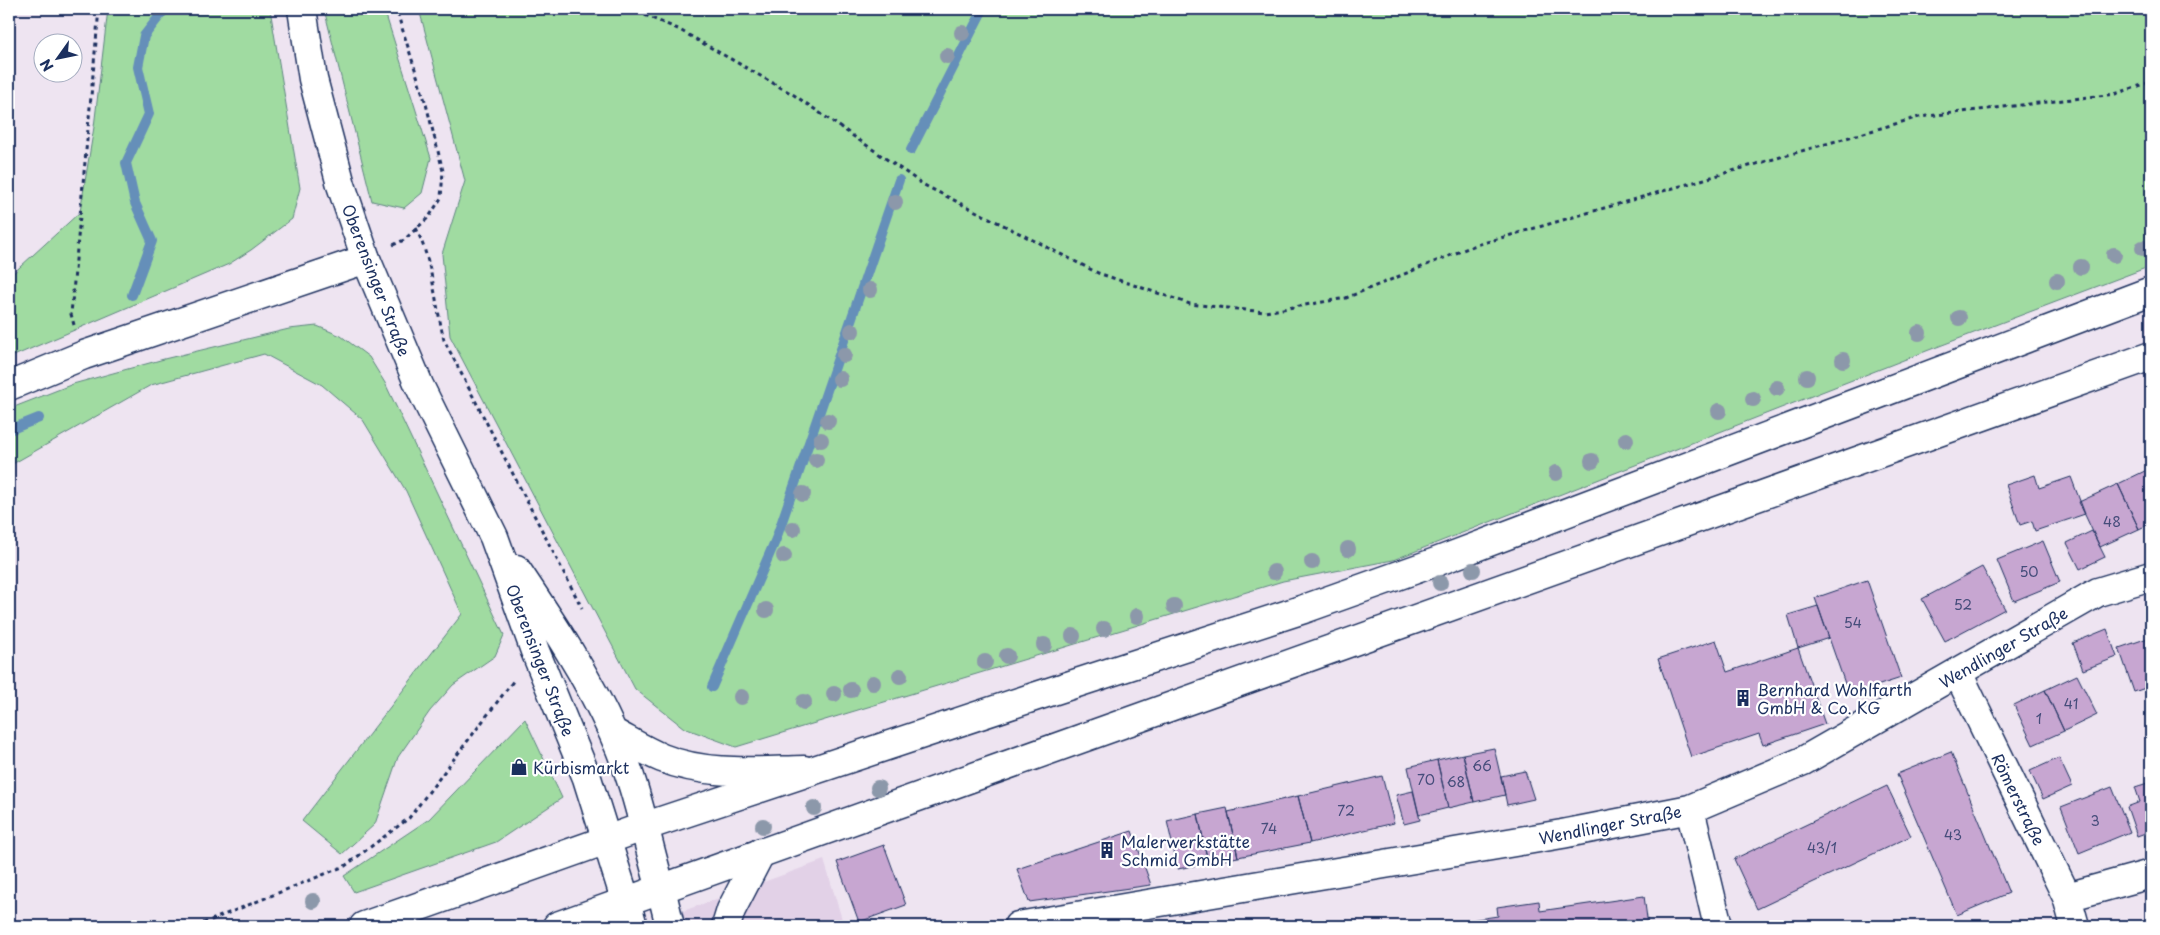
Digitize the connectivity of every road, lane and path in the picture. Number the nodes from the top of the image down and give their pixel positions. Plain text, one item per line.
1 (99, 9) edge
2 (302, 9) edge
3 (396, 9) edge
4 (630, 9) edge
5 (2151, 82) edge
6 (416, 228) junction
7 (366, 259) junction
8 (2151, 291) edge
9 (84, 354) junction
10 (2151, 356) edge
11 (9, 386) edge
12 (494, 537) junction
13 (2151, 576) edge
14 (583, 611) dead end
15 (535, 651) junction
16 (1958, 673) junction
17 (614, 733) junction
18 (816, 770) junction
19 (1690, 809) junction
20 (643, 827) junction
21 (607, 840) junction
22 (761, 852) junction
23 (2151, 874) edge
24 (661, 890) junction
25 (2067, 897) junction
26 (629, 914) edge
27 (196, 926) edge
28 (364, 926) edge
29 (557, 926) edge
30 (670, 926) edge
31 (726, 926) edge
32 (1018, 926) edge
33 (1718, 926) edge
34 (2075, 926) edge

1 - 9 path
2 - 7 street, Oberensinger Straße
3 - 6 path
4 - 5 path
6 - 7 path
6 - 14 path
7 - 9 street
7 - 12 street, Oberensinger Straße
8 - 18 street
9 - 11 street
10 - 22 street
12 - 15 street, Oberensinger Straße
12 - 17 street, Oberensinger Straße
13 - 16 street, Wendlinger Straße
15 - 21 street, Oberensinger Straße
15 - 27 path
16 - 19 street, Wendlinger Straße
16 - 25 street, Römerstraße
17 - 18 street
17 - 20 street, Oberensinger Straße
18 - 20 street
19 - 32 street, Wendlinger Straße
19 - 33 street
20 - 21 street
20 - 24 street, Oberensinger Straße
21 - 26 street, Oberensinger Straße
21 - 28 street
22 - 24 street
22 - 31 street
23 - 25 street
24 - 26 street
24 - 30 street, Oberensinger Straße
25 - 34 street, Römerstraße
26 - 29 street

